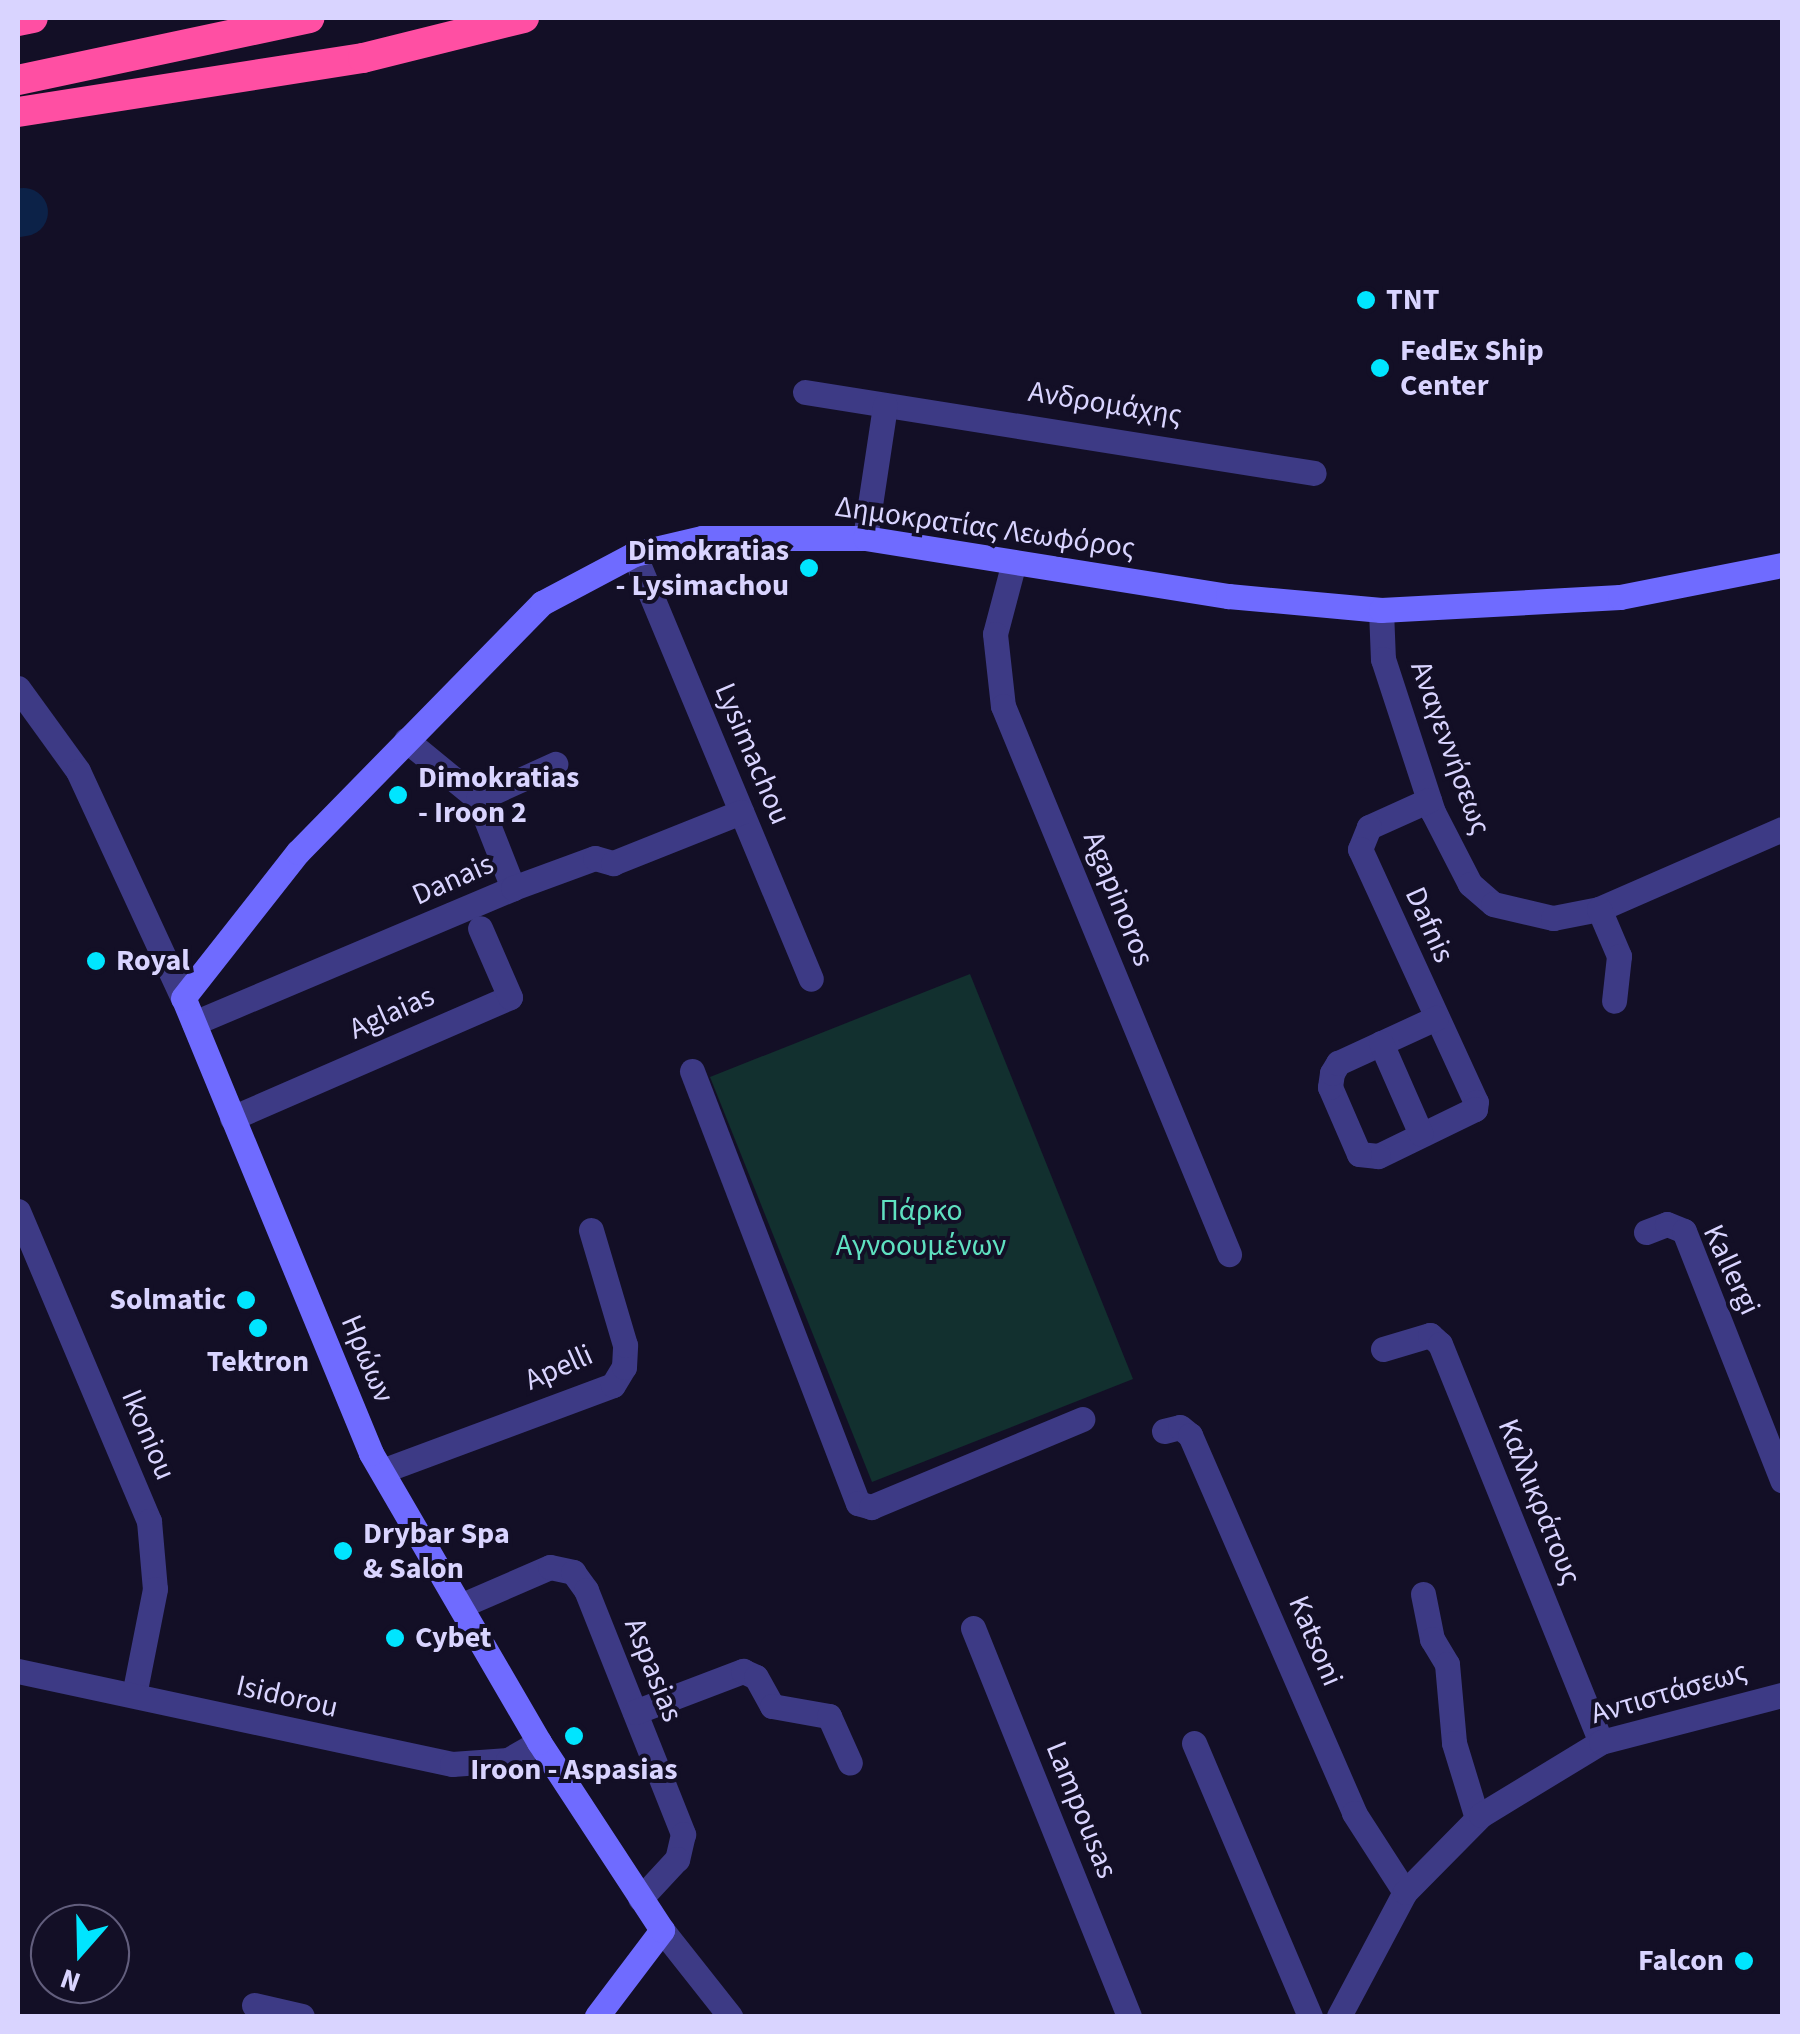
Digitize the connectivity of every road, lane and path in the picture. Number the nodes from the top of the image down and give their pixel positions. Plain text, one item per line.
1 (33, 18) edge
2 (309, 18) edge
3 (524, 18) edge
4 (18, 22) edge
5 (18, 80) edge
6 (18, 112) edge
7 (805, 392) dead end
8 (886, 406) junction
9 (1314, 473) dead end
10 (865, 538) junction
11 (634, 554) junction
12 (1014, 562) junction
13 (1782, 565) edge
14 (1381, 610) junction
15 (18, 688) edge
16 (406, 740) junction
17 (555, 764) dead end
18 (478, 799) junction
19 (1428, 800) junction
20 (741, 812) junction
21 (1782, 828) edge
22 (512, 888) junction
23 (1599, 909) junction
24 (480, 928) dead end
25 (811, 978) dead end
26 (184, 998) junction
27 (1614, 1001) dead end
28 (1436, 1018) junction
29 (194, 1023) junction
30 (1381, 1043) junction
31 (692, 1071) dead end
32 (232, 1118) junction
33 (1422, 1134) junction
34 (18, 1211) edge
35 (591, 1230) dead end
36 (1646, 1232) dead end
37 (1229, 1254) dead end
38 (1383, 1349) dead end
39 (1082, 1419) dead end
40 (1164, 1432) dead end
41 (382, 1471) junction
42 (1782, 1480) edge
43 (1423, 1594) dead end
44 (460, 1606) junction
45 (973, 1628) dead end
46 (18, 1671) edge
47 (134, 1695) junction
48 (1782, 1695) edge
49 (635, 1712) junction
50 (538, 1742) junction
51 (1601, 1742) junction
52 (1194, 1744) dead end
53 (850, 1763) dead end
54 (1477, 1818) junction
55 (1405, 1892) junction
56 (640, 1900) junction
57 (662, 1930) junction
58 (254, 2006) dead end
59 (302, 2016) edge
60 (597, 2016) edge
61 (730, 2016) edge
62 (1129, 2016) edge
63 (1310, 2016) edge
64 (1339, 2016) edge

1 - 4 highway
2 - 5 highway
3 - 6 highway
7 - 8 street, Ανδρομάχης
8 - 9 street, Ανδρομάχης
8 - 10 street
10 - 11 street, Δημοκρατίας Λεωφόρος
10 - 12 street, Δημοκρατίας Λεωφόρος
11 - 16 street, Δημοκρατίας Λεωφόρος
11 - 20 street, Lysimachou
12 - 14 street, Δημοκρατίας Λεωφόρος
12 - 37 street, Agapinoros
13 - 14 street, Δημοκρατίας Λεωφόρος
14 - 19 street, Αναγεννήσεως
15 - 26 street, Ηρώων
16 - 18 street
16 - 26 street, Δημοκρατίας Λεωφόρος
17 - 18 street
18 - 22 street
19 - 23 street, Αναγεννήσεως
19 - 28 street, Dafnis
20 - 22 street, Danais
20 - 25 street, Lysimachou
21 - 23 street, Αναγεννήσεως
22 - 29 street, Danais
23 - 27 street
24 - 32 street, Aglaias
26 - 29 street, Ηρώων
28 - 30 street
28 - 33 street, Dafnis
29 - 32 street, Ηρώων
30 - 33 street
30 - 33 street
31 - 39 street
32 - 41 street, Ηρώων
34 - 47 street, Ikoniou
35 - 41 street, Apelli
36 - 42 street, Kallergi
38 - 51 street, Καλλικράτους
40 - 55 street, Katsoni
41 - 44 street, Ηρώων
43 - 54 street
44 - 49 street, Aspasias
44 - 50 street, Ηρώων
45 - 62 street, Lampousas
46 - 47 street, Isidorou
47 - 50 street, Isidorou
48 - 51 street, Αντιστάσεως
49 - 53 street
49 - 56 street, Aspasias
50 - 56 street, Ηρώων
51 - 54 street, Αντιστάσεως
52 - 63 street
54 - 55 street, Αντιστάσεως
55 - 64 street, Αντιστάσεως
56 - 57 street, Ηρώων
57 - 60 street
57 - 61 street, Ηρώων
58 - 59 street

